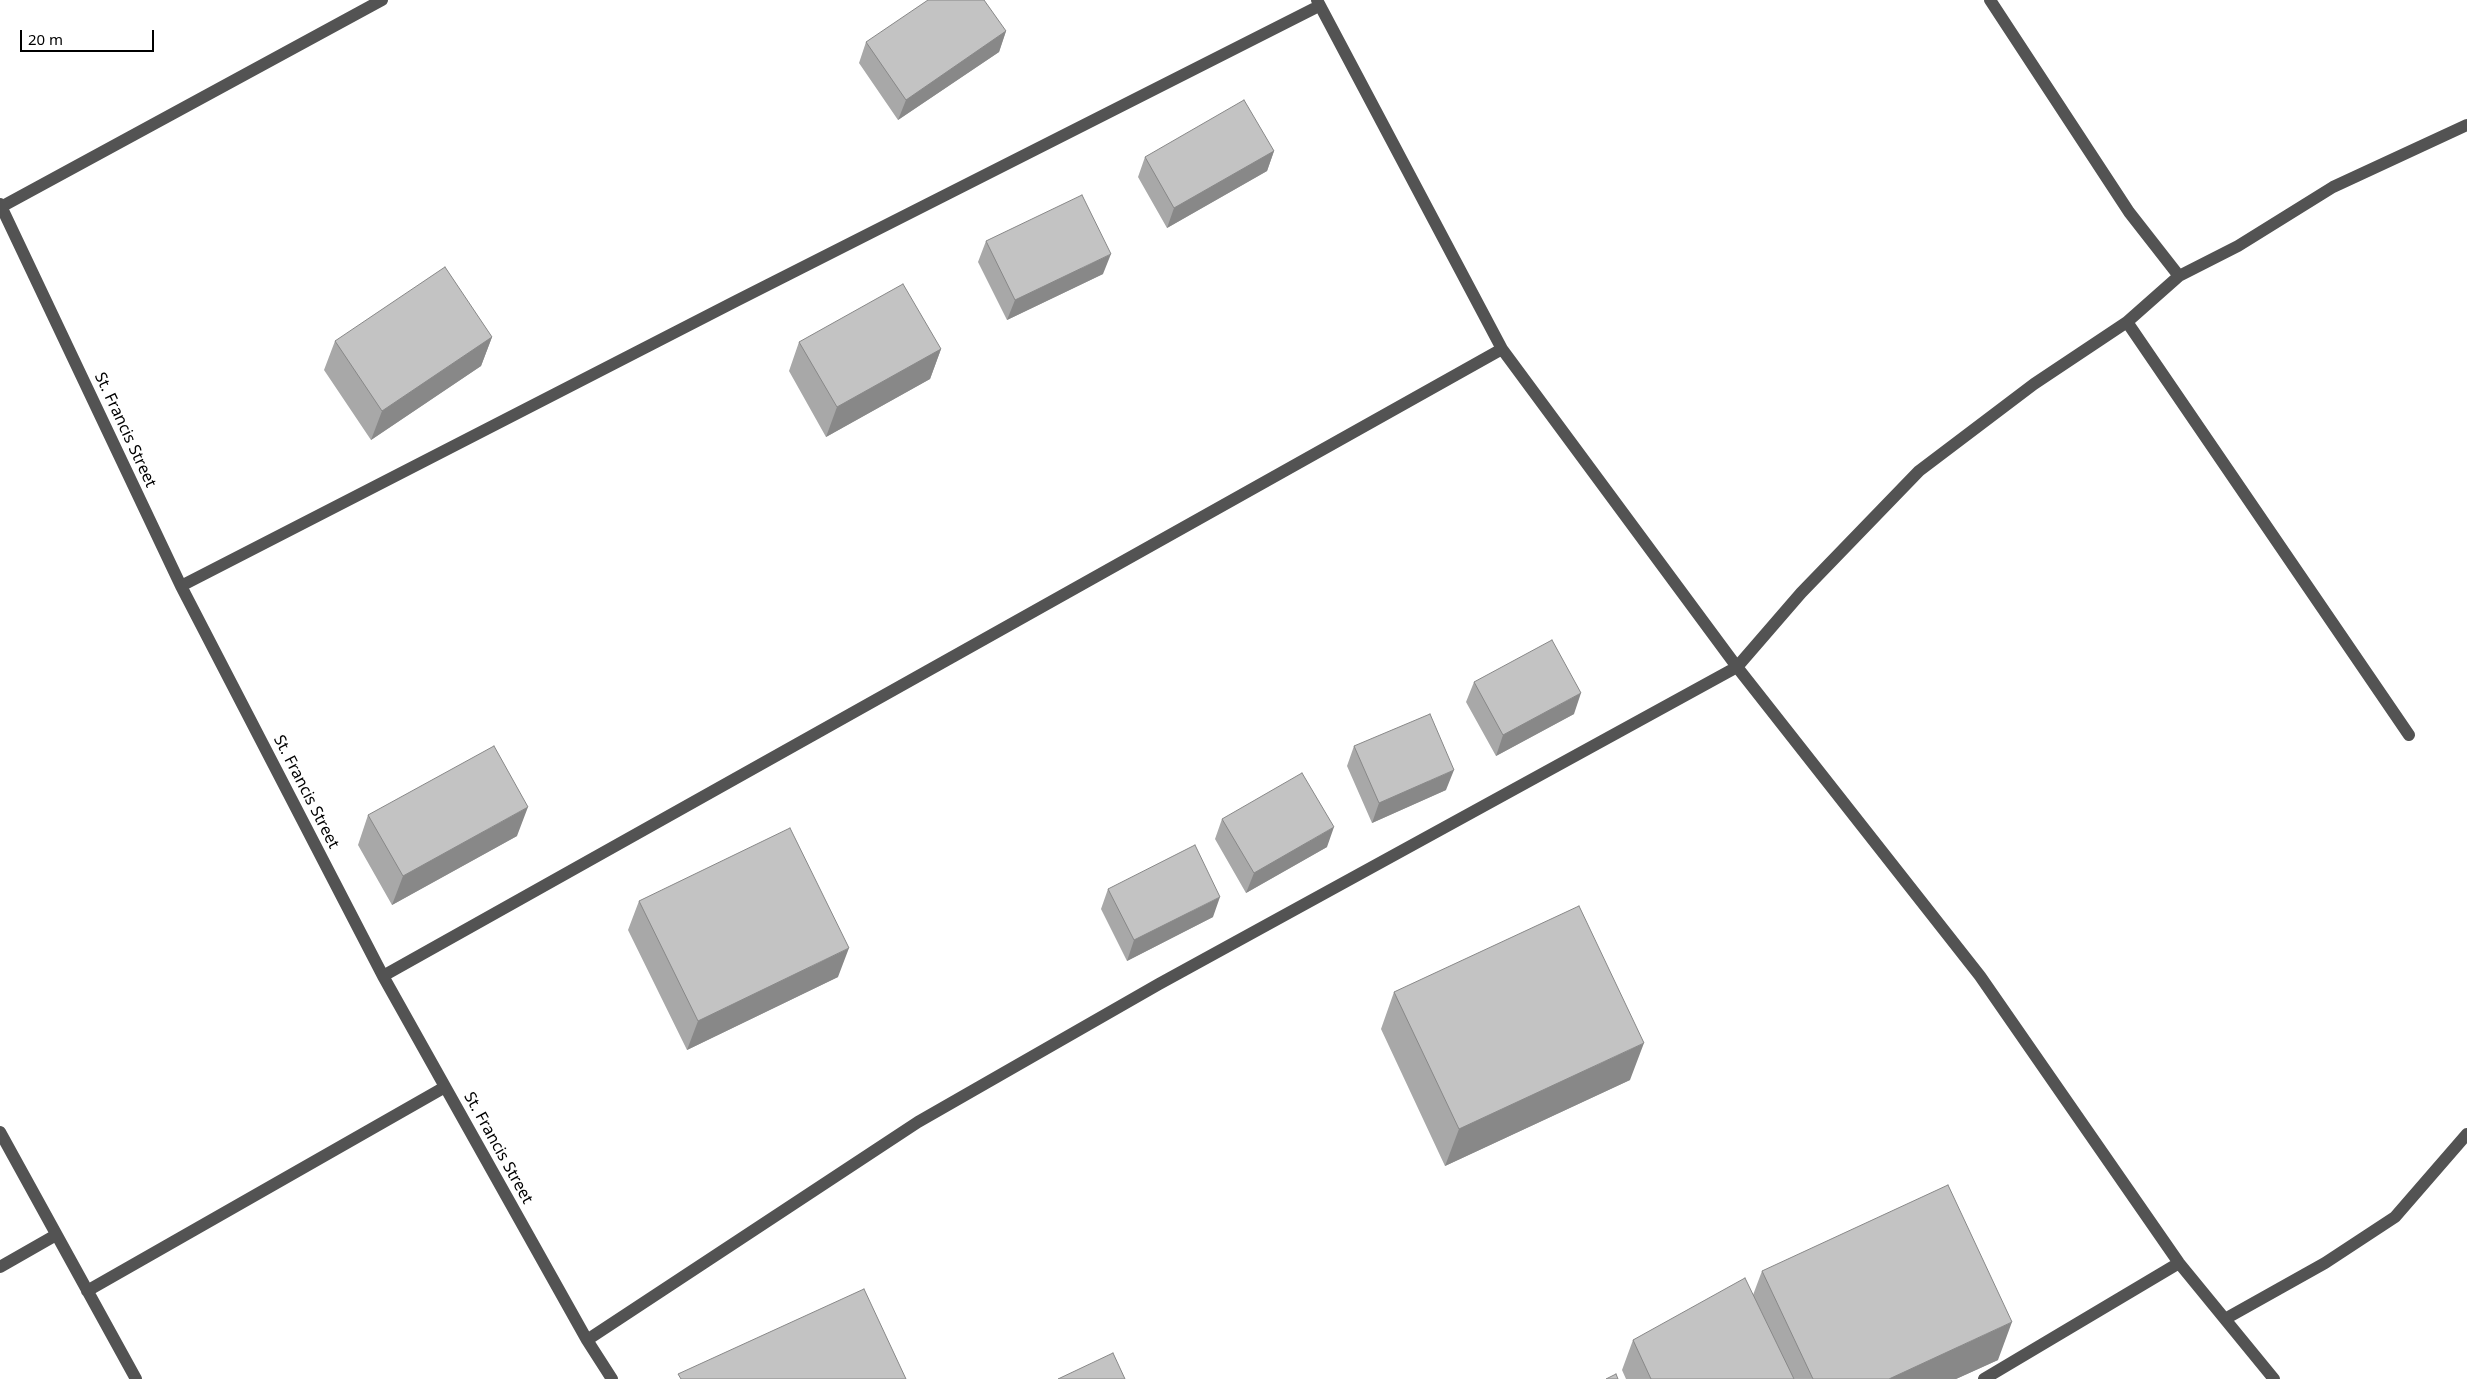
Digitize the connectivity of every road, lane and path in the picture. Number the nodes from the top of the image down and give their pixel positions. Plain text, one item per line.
1 (382, 0) edge
2 (1990, 0) edge
3 (1318, 3) edge
4 (2467, 125) edge
5 (1, 206) edge
6 (2179, 276) junction
7 (2127, 322) junction
8 (1502, 349) junction
9 (181, 586) junction
10 (1737, 668) junction
11 (2409, 735) dead end
12 (383, 976) junction
13 (445, 1087) junction
14 (0, 1132) edge
15 (2467, 1134) edge
16 (56, 1235) junction
17 (2178, 1263) junction
18 (0, 1266) edge
19 (87, 1291) junction
20 (2225, 1319) junction
21 (587, 1340) junction
22 (136, 1379) edge
23 (612, 1379) edge
24 (1984, 1379) edge
25 (2274, 1379) edge

1 - 5 street
2 - 6 street
3 - 8 street
3 - 9 street
4 - 6 street
5 - 9 street, St. Francis Street
6 - 7 street
7 - 10 street
7 - 11 street
8 - 10 street
8 - 12 street
9 - 12 street, St. Francis Street
10 - 17 street
10 - 21 street
12 - 13 street, St. Francis Street
13 - 19 street
13 - 21 street, St. Francis Street
14 - 16 street
15 - 20 street
16 - 18 street
16 - 19 street
17 - 20 street
17 - 24 street
19 - 22 street
20 - 25 street
21 - 23 street, St. Francis Street

